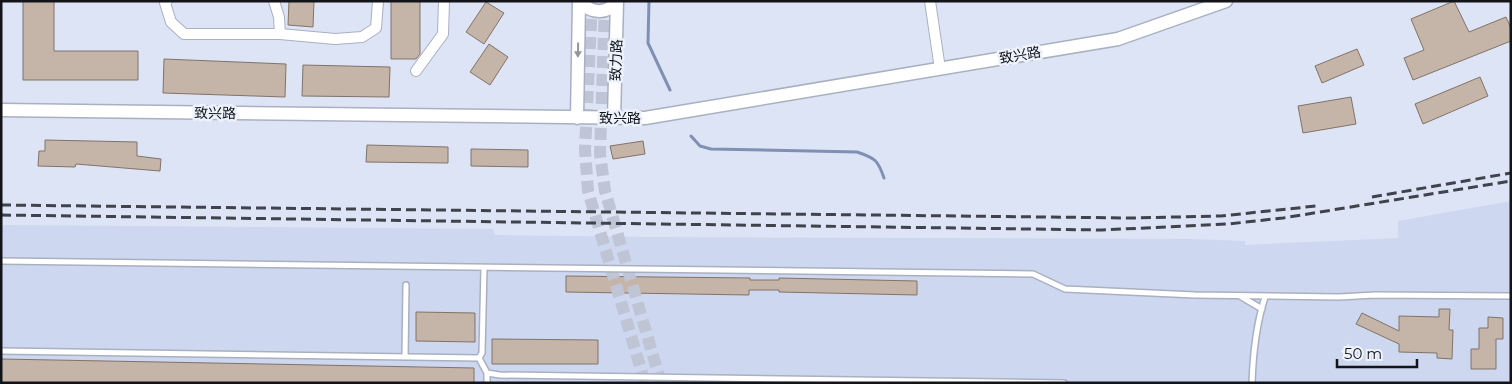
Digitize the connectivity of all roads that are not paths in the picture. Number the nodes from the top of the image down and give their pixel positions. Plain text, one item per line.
1 (167, 1) edge
2 (274, 1) edge
3 (378, 1) edge
4 (444, 1) edge
5 (580, 1) edge
6 (611, 1) edge
7 (930, 1) edge
8 (1226, 1) edge
9 (280, 34) junction
10 (940, 68) junction
11 (416, 71) dead end
12 (1, 110) edge
13 (577, 118) junction
14 (614, 118) junction
15 (1, 262) edge
16 (484, 268) junction
17 (406, 285) dead end
18 (1239, 296) junction
19 (1511, 296) edge
20 (1266, 297) junction
21 (1262, 309) junction
22 (1, 351) edge
23 (405, 356) junction
24 (478, 358) junction
25 (487, 373) junction
26 (487, 383) edge
27 (1064, 383) edge
28 (1252, 383) edge

1 - 9 street
2 - 9 street
3 - 9 street
4 - 11 street
5 - 6 street
5 -> 13 street
6 - 14 street, 致力路
7 - 10 street
8 - 10 street, 致兴路
10 - 14 street, 致兴路
12 - 13 street, 致兴路
13 - 14 street, 致兴路
15 - 16 lane
16 - 18 lane
16 - 24 lane
17 - 23 lane
18 - 20 lane
18 - 21 lane
19 - 20 lane
20 - 21 lane
21 - 28 lane
22 - 23 lane
23 - 24 lane
24 - 25 lane
25 - 26 lane
25 - 27 lane

